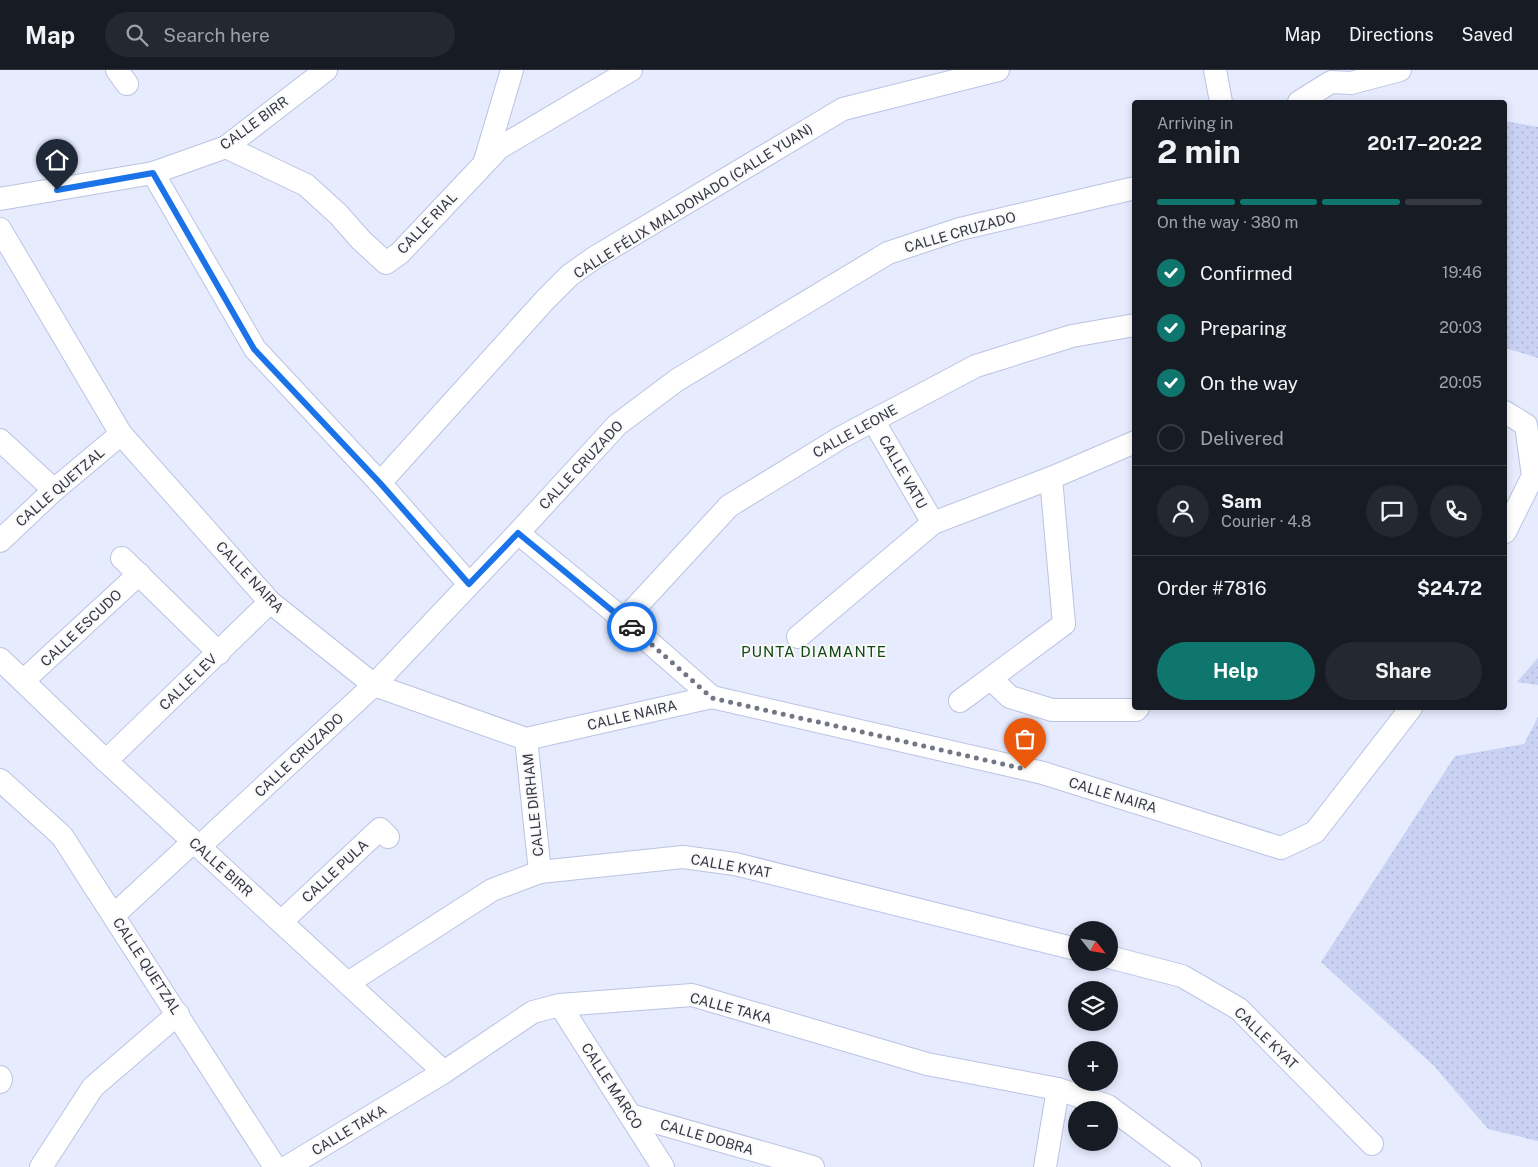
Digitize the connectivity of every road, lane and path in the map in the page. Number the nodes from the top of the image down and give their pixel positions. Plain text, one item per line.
1 (326, 70) edge
2 (512, 70) edge
3 (631, 70) edge
4 (998, 70) edge
5 (1215, 70) edge
6 (1400, 70) edge
7 (1331, 76) edge
8 (1221, 100) edge
9 (1301, 100) edge
10 (226, 148) junction
11 (485, 161) junction
12 (153, 173) junction
13 (1132, 189) edge
14 (0, 199) edge
15 (0, 229) edge
16 (1132, 326) edge
17 (1507, 413) edge
18 (873, 420) junction
19 (121, 434) junction
20 (0, 440) edge
21 (1132, 443) edge
22 (1051, 478) junction
23 (380, 483) junction
24 (54, 490) junction
25 (933, 523) junction
26 (1507, 528) edge
27 (518, 533) junction
28 (0, 541) edge
29 (122, 558) dead end
30 (139, 574) junction
31 (469, 584) junction
32 (270, 602) junction
33 (624, 620) junction
34 (798, 638) dead end
35 (219, 653) junction
36 (0, 659) edge
37 (991, 679) junction
38 (23, 681) junction
39 (374, 686) junction
40 (712, 698) junction
41 (960, 701) dead end
42 (1132, 710) edge
43 (1409, 710) edge
44 (526, 739) junction
45 (106, 761) junction
46 (0, 780) edge
47 (388, 837) dead end
48 (196, 844) junction
49 (540, 872) junction
50 (114, 915) junction
51 (281, 922) junction
52 (1068, 947) edge
53 (1118, 959) edge
54 (348, 984) junction
55 (560, 1005) junction
56 (178, 1014) junction
57 (444, 1072) junction
58 (0, 1077) edge
59 (0, 1082) edge
60 (1058, 1089) junction
61 (630, 1115) junction
62 (1372, 1144) dead end
63 (40, 1167) edge
64 (275, 1167) edge
65 (287, 1167) edge
66 (663, 1167) edge
67 (813, 1167) edge
68 (1045, 1167) edge
69 (1190, 1167) edge

1 - 10 street, CALLE BIRR
2 - 11 street
3 - 11 street, CALLE RIAL
4 - 23 street, CALLE FÉLIX MALDONADO (CALLE YUAN)
5 - 8 street
6 - 7 street
7 - 9 street
10 - 11 street, CALLE RIAL
10 - 12 street, CALLE BIRR
12 - 14 street, CALLE BIRR
12 - 23 street
13 - 27 street, CALLE CRUZADO
15 - 19 street, CALLE NAIRA
16 - 18 street, CALLE LEONE
17 - 26 street
18 - 25 street, CALLE VATU
18 - 33 street, CALLE LEONE
19 - 24 street, CALLE QUETZAL
19 - 32 street, CALLE NAIRA
20 - 24 street
21 - 22 street
22 - 25 street
22 - 37 street
23 - 31 street
24 - 28 street, CALLE QUETZAL
25 - 34 street
27 - 31 street, CALLE CRUZADO
27 - 33 street
29 - 30 street
30 - 35 street
30 - 38 street, CALLE ESCUDO
31 - 39 street, CALLE CRUZADO
32 - 35 street, CALLE LEV
32 - 39 street, CALLE NAIRA
33 - 40 street
35 - 45 street, CALLE LEV
36 - 38 street, CALLE BIRR
37 - 41 street
37 - 42 street
38 - 45 street, CALLE BIRR
39 - 44 street, CALLE NAIRA
39 - 48 street, CALLE CRUZADO
40 - 43 street, CALLE NAIRA
40 - 44 street, CALLE NAIRA
44 - 49 street, CALLE DIRHAM
45 - 48 street, CALLE BIRR
46 - 50 street, CALLE QUETZAL
47 - 51 street, CALLE PULA
48 - 50 street, CALLE CRUZADO
48 - 51 street, CALLE BIRR
49 - 52 street, CALLE KYAT
49 - 54 street, CALLE KYAT
50 - 56 street, CALLE QUETZAL
51 - 54 street, CALLE BIRR
53 - 62 street, CALLE KYAT
54 - 57 street, CALLE BIRR
55 - 57 street, CALLE TAKA
55 - 60 street, CALLE TAKA
55 - 61 street, CALLE MARCO
56 - 63 street
56 - 64 street, CALLE QUETZAL
57 - 65 street, CALLE TAKA
58 - 59 street
60 - 68 street
60 - 69 street, CALLE TAKA
61 - 66 street, CALLE MARCO
61 - 67 street, CALLE DOBRA

